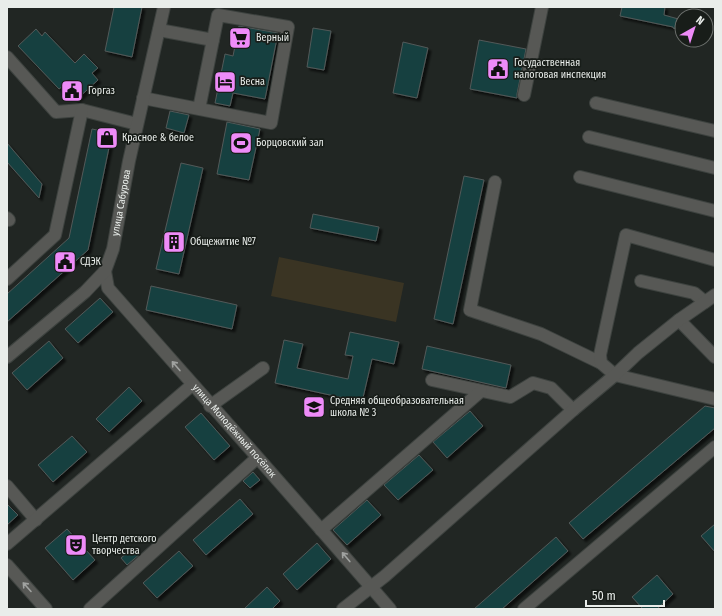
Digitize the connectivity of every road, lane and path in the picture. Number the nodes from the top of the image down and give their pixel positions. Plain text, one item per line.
1 (164, 7) edge
2 (542, 7) edge
3 (159, 30) junction
4 (212, 40) junction
5 (8, 61) edge
6 (524, 96) dead end
7 (143, 98) junction
8 (596, 103) dead end
9 (199, 109) junction
10 (82, 110) junction
11 (137, 124) junction
12 (715, 131) edge
13 (588, 137) dead end
14 (715, 168) edge
15 (580, 177) dead end
16 (495, 182) dead end
17 (715, 211) edge
18 (715, 260) edge
19 (105, 271) junction
20 (7, 280) edge
21 (641, 281) dead end
22 (710, 298) edge
23 (679, 320) junction
24 (7, 357) edge
25 (715, 357) edge
26 (601, 362) junction
27 (264, 368) dead end
28 (615, 375) junction
29 (432, 380) dead end
30 (192, 385) junction
31 (481, 391) junction
32 (713, 396) edge
33 (210, 406) junction
34 (573, 410) junction
35 (715, 447) edge
36 (257, 458) junction
37 (7, 486) edge
38 (36, 520) junction
39 (321, 530) junction
40 (7, 544) edge
41 (7, 565) edge
42 (371, 587) junction
43 (46, 609) edge
44 (90, 609) edge
45 (343, 609) edge
46 (390, 609) edge
47 (524, 609) edge

1 - 3 street, улица Сабурова
2 - 6 street
3 - 4 street
3 - 7 street, улица Сабурова
4 - 9 street
4 - 9 street
5 - 10 street
7 - 9 street
7 - 11 street, улица Сабурова
8 - 12 street
10 - 11 street
10 - 20 street
11 - 19 street, улица Сабурова
13 - 14 street
15 - 17 street
16 - 26 street
18 - 26 street
19 - 24 street, улица Сабурова
30 -> 19 street, улица Молодёжный посёлок
21 - 22 street
22 - 23 street
23 - 25 street
23 - 28 street
26 - 28 street
27 - 33 street
28 - 32 street
28 - 34 street
29 - 31 street
30 - 33 street, улица Молодёжный посёлок
30 - 38 street
31 - 34 street
31 - 39 street
33 - 36 street, улица Молодёжный посёлок
34 - 42 street
35 - 47 street
36 - 39 street, улица Молодёжный посёлок
36 - 44 street
37 - 38 street
38 - 40 street
42 -> 39 street, улица Молодёжный посёлок
43 -> 41 street
42 - 45 street
42 - 46 street, улица Молодёжный посёлок

